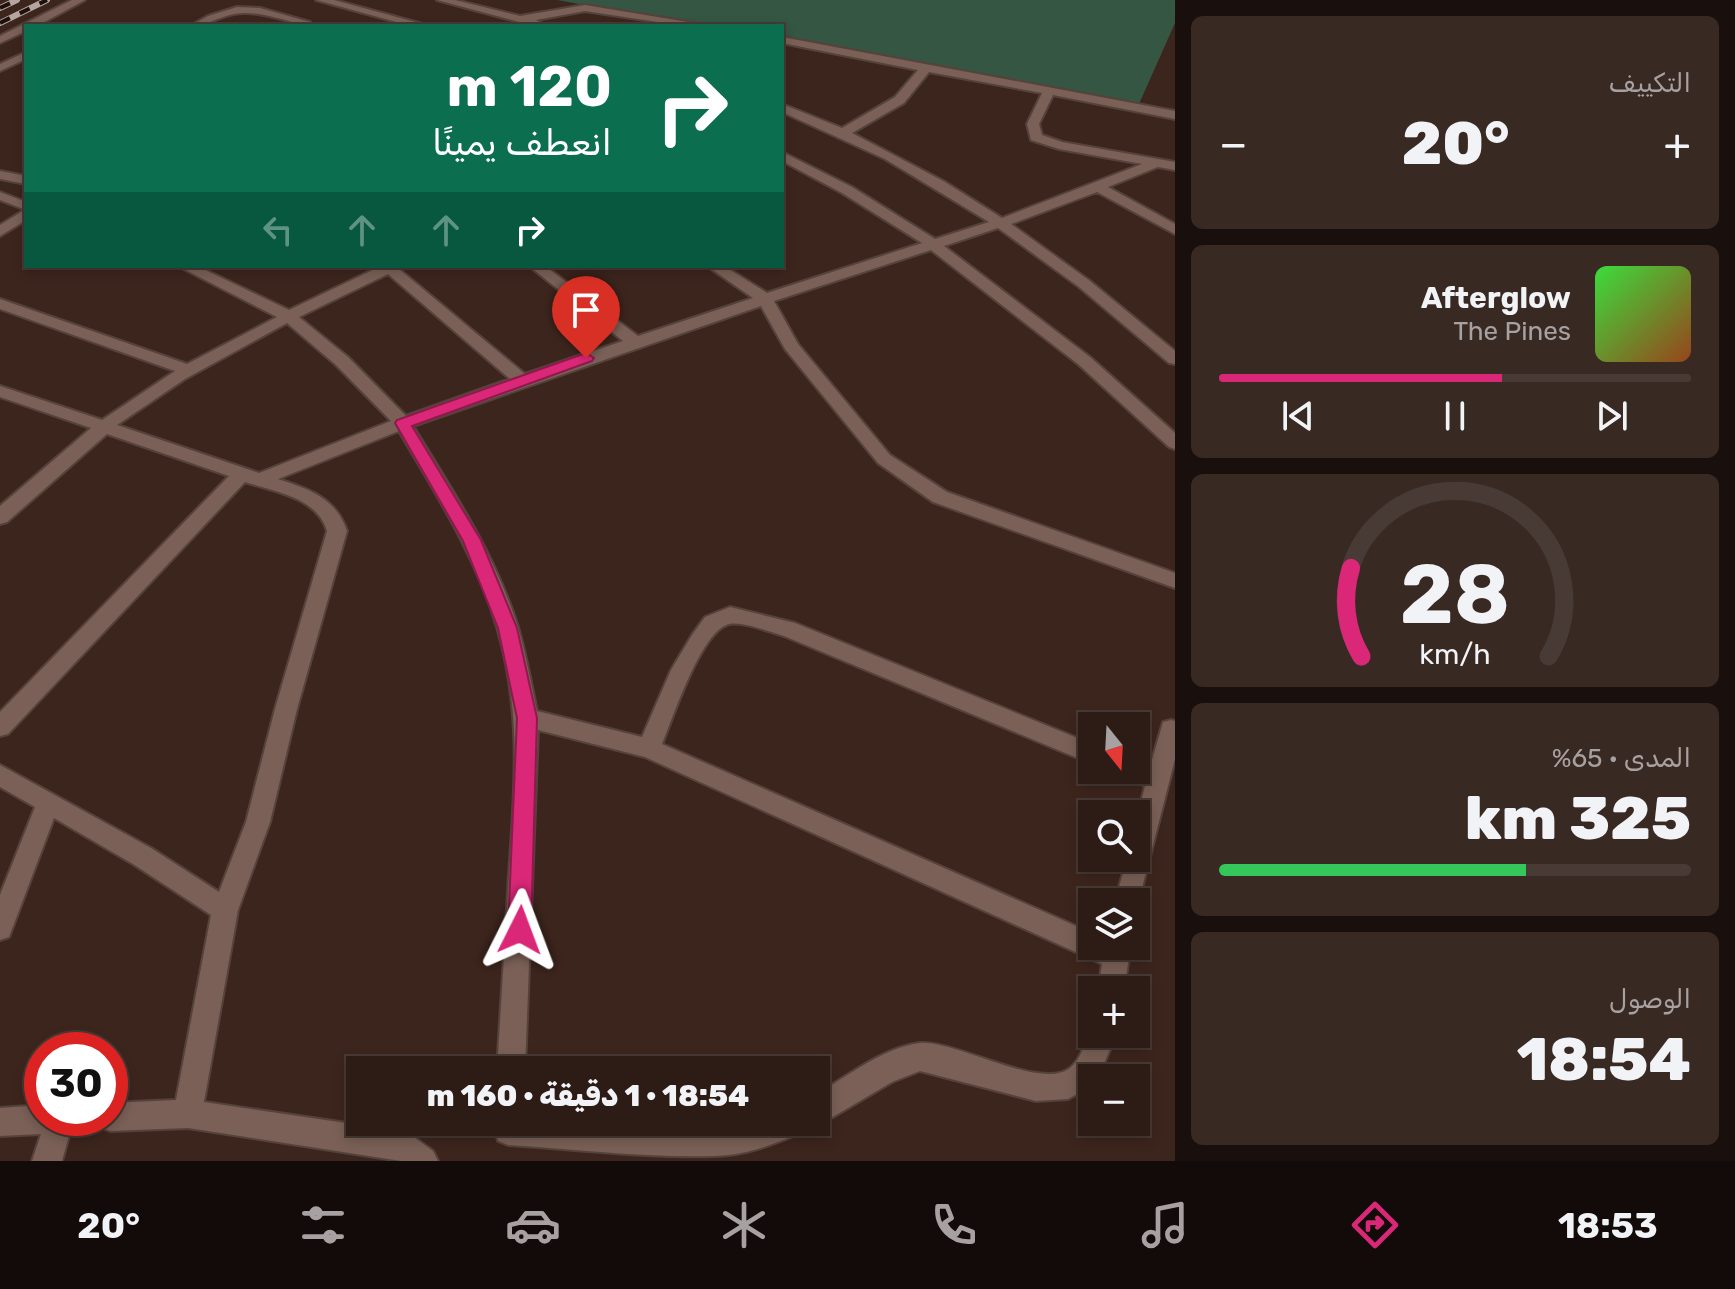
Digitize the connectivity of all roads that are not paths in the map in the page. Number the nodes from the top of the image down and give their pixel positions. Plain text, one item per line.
1 (80, 0) edge
2 (321, 0) edge
3 (442, 0) edge
4 (343, 2) edge
5 (522, 19) junction
6 (31, 24) edge
7 (199, 24) edge
8 (299, 24) edge
9 (417, 24) edge
10 (540, 24) edge
11 (693, 24) edge
12 (24, 28) edge
13 (0, 40) edge
14 (784, 40) edge
15 (24, 56) edge
16 (0, 68) edge
17 (925, 68) junction
18 (1050, 90) junction
19 (784, 109) edge
20 (1175, 115) edge
21 (840, 134) junction
22 (784, 157) edge
23 (1156, 163) junction
24 (1175, 166) edge
25 (0, 175) edge
26 (24, 180) edge
27 (1100, 188) junction
28 (0, 196) edge
29 (24, 205) edge
30 (24, 214) edge
31 (1002, 222) junction
32 (1175, 230) edge
33 (0, 232) edge
34 (933, 246) junction
35 (189, 268) edge
36 (389, 268) edge
37 (392, 268) edge
38 (539, 268) edge
39 (717, 268) edge
40 (765, 299) junction
41 (0, 304) edge
42 (288, 316) junction
43 (634, 341) junction
44 (1175, 359) edge
45 (189, 370) junction
46 (524, 382) junction
47 (0, 391) edge
48 (403, 423) junction
49 (103, 427) junction
50 (1175, 443) edge
51 (250, 477) junction
52 (0, 517) edge
53 (1175, 581) edge
54 (527, 718) junction
55 (0, 727) edge
56 (1171, 729) dead end
57 (649, 748) junction
58 (1078, 748) edge
59 (0, 775) edge
60 (1150, 778) edge
61 (1156, 780) junction
62 (48, 803) junction
63 (1131, 888) edge
64 (225, 910) junction
65 (0, 928) edge
66 (1078, 935) edge
67 (1097, 1048) edge
68 (512, 1056) edge
69 (830, 1103) edge
70 (188, 1114) junction
71 (128, 1116) edge
72 (24, 1120) edge
73 (0, 1122) edge
74 (55, 1136) edge
75 (602, 1136) edge
76 (750, 1136) edge
77 (47, 1161) edge
78 (423, 1161) edge

1 - 6 street
2 - 4 street
3 - 5 street
4 - 8 street
4 - 9 street
5 - 10 street
5 - 11 street
7 - 8 street
12 - 13 street
14 - 17 street
15 - 16 lane
17 - 18 street
17 - 21 street
18 - 20 street
18 - 23 street
19 - 21 street
21 - 31 street
22 - 34 street
23 - 24 street
23 - 27 street
25 - 26 lane
27 - 31 street
27 - 32 street
28 - 29 lane
30 - 33 street
31 - 34 street
31 - 44 street
34 - 40 street
34 - 50 street
35 - 42 street
36 - 42 street
37 - 46 street
38 - 43 street
39 - 40 street
40 - 43 street
40 - 53 street
41 - 45 street
42 - 45 street
42 - 48 street
43 - 46 street
45 - 49 street
46 - 48 street
47 - 49 street
48 - 51 street
48 - 54 street
49 - 51 street
49 - 52 street
51 - 55 street
51 - 64 street
54 - 57 street
54 - 68 street
56 - 61 street
57 - 58 street
57 - 66 street
59 - 62 street
60 - 61 street
61 - 63 street
62 - 64 street
62 - 65 street
64 - 70 street
67 - 69 street
70 - 71 street
70 - 78 street
72 - 73 street
74 - 77 street
75 - 76 street

